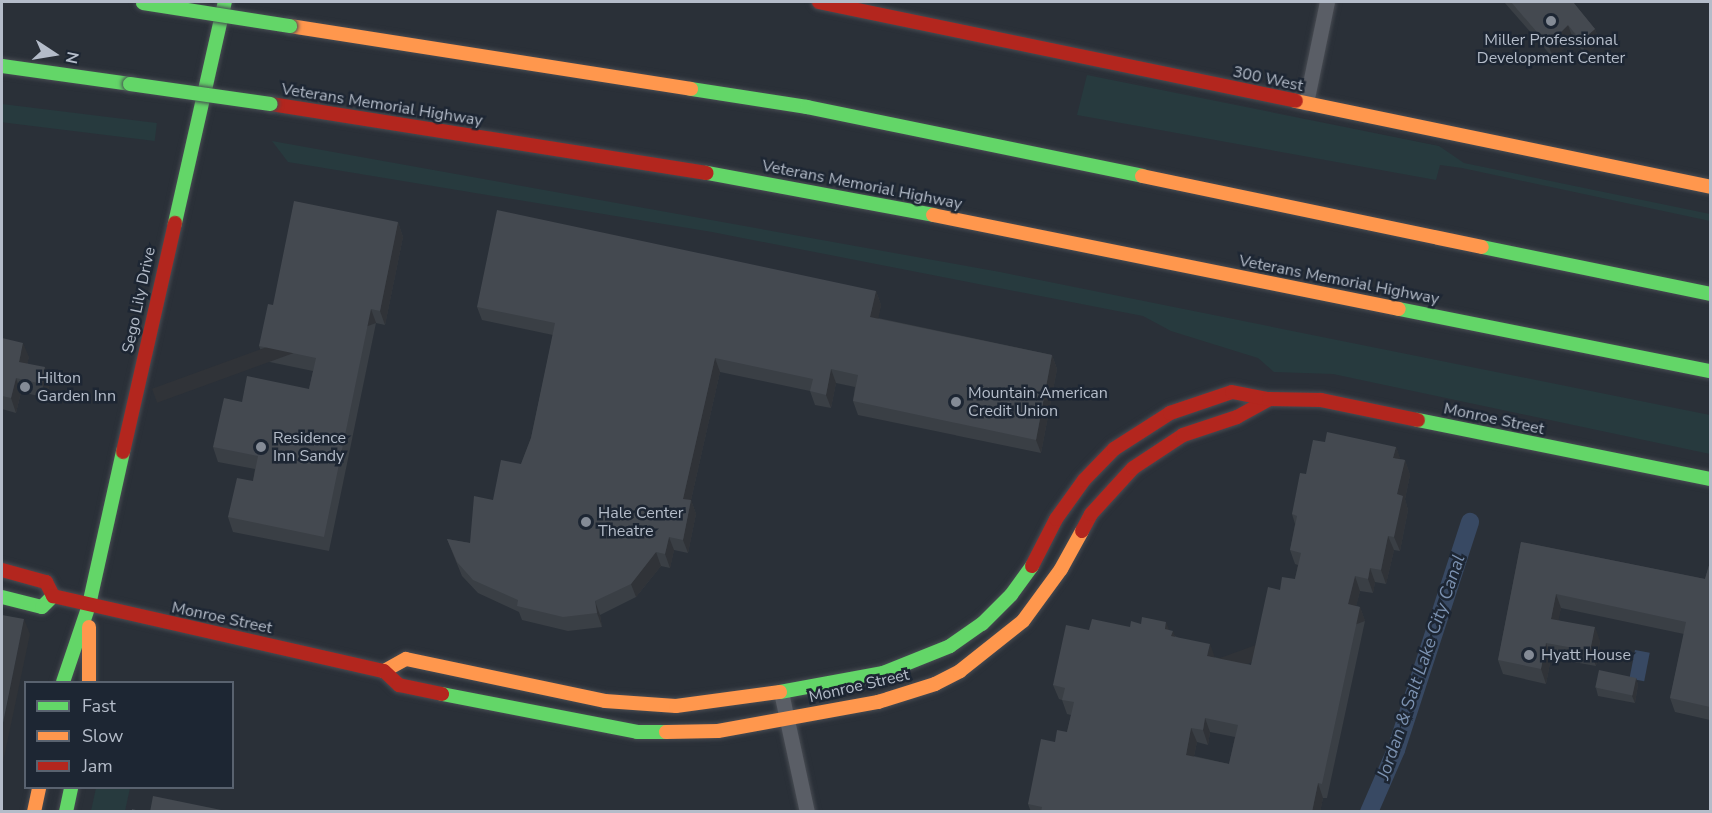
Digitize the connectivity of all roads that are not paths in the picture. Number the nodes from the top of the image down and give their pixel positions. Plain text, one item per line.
1 (128, 2) edge
2 (225, 2) edge
3 (819, 2) edge
4 (1327, 2) edge
5 (2, 66) edge
6 (1306, 103) junction
7 (1710, 186) edge
8 (1710, 294) edge
9 (1710, 371) edge
10 (1269, 399) junction
11 (1710, 479) edge
12 (2, 570) edge
13 (53, 596) junction
14 (2, 597) edge
15 (89, 605) junction
16 (384, 671) junction
17 (63, 681) edge
18 (89, 681) edge
19 (781, 692) junction
20 (787, 719) junction
21 (39, 789) edge
22 (70, 789) edge
23 (34, 812) edge
24 (66, 812) edge
25 (807, 812) edge

1 - 8 main road, bridge
2 - 15 main road, Sego Lily Drive
3 - 6 main road, 300 West
4 - 6 street
5 - 9 main road, Veterans Memorial Highway, bridge
6 - 7 main road, 300 West
10 - 11 main road, Monroe Street
10 - 19 main road, Monroe Street
10 - 20 main road, Monroe Street
12 - 13 main road, Monroe Street
13 - 14 main road
13 - 15 main road, Monroe Street
15 - 16 main road, Monroe Street
15 - 17 main road, Sego Lily Drive
15 - 18 main road, Sego Lily Drive
16 - 19 main road, Monroe Street
16 - 20 main road, Monroe Street
19 - 20 street
20 - 25 street
21 - 23 main road
22 - 24 main road

